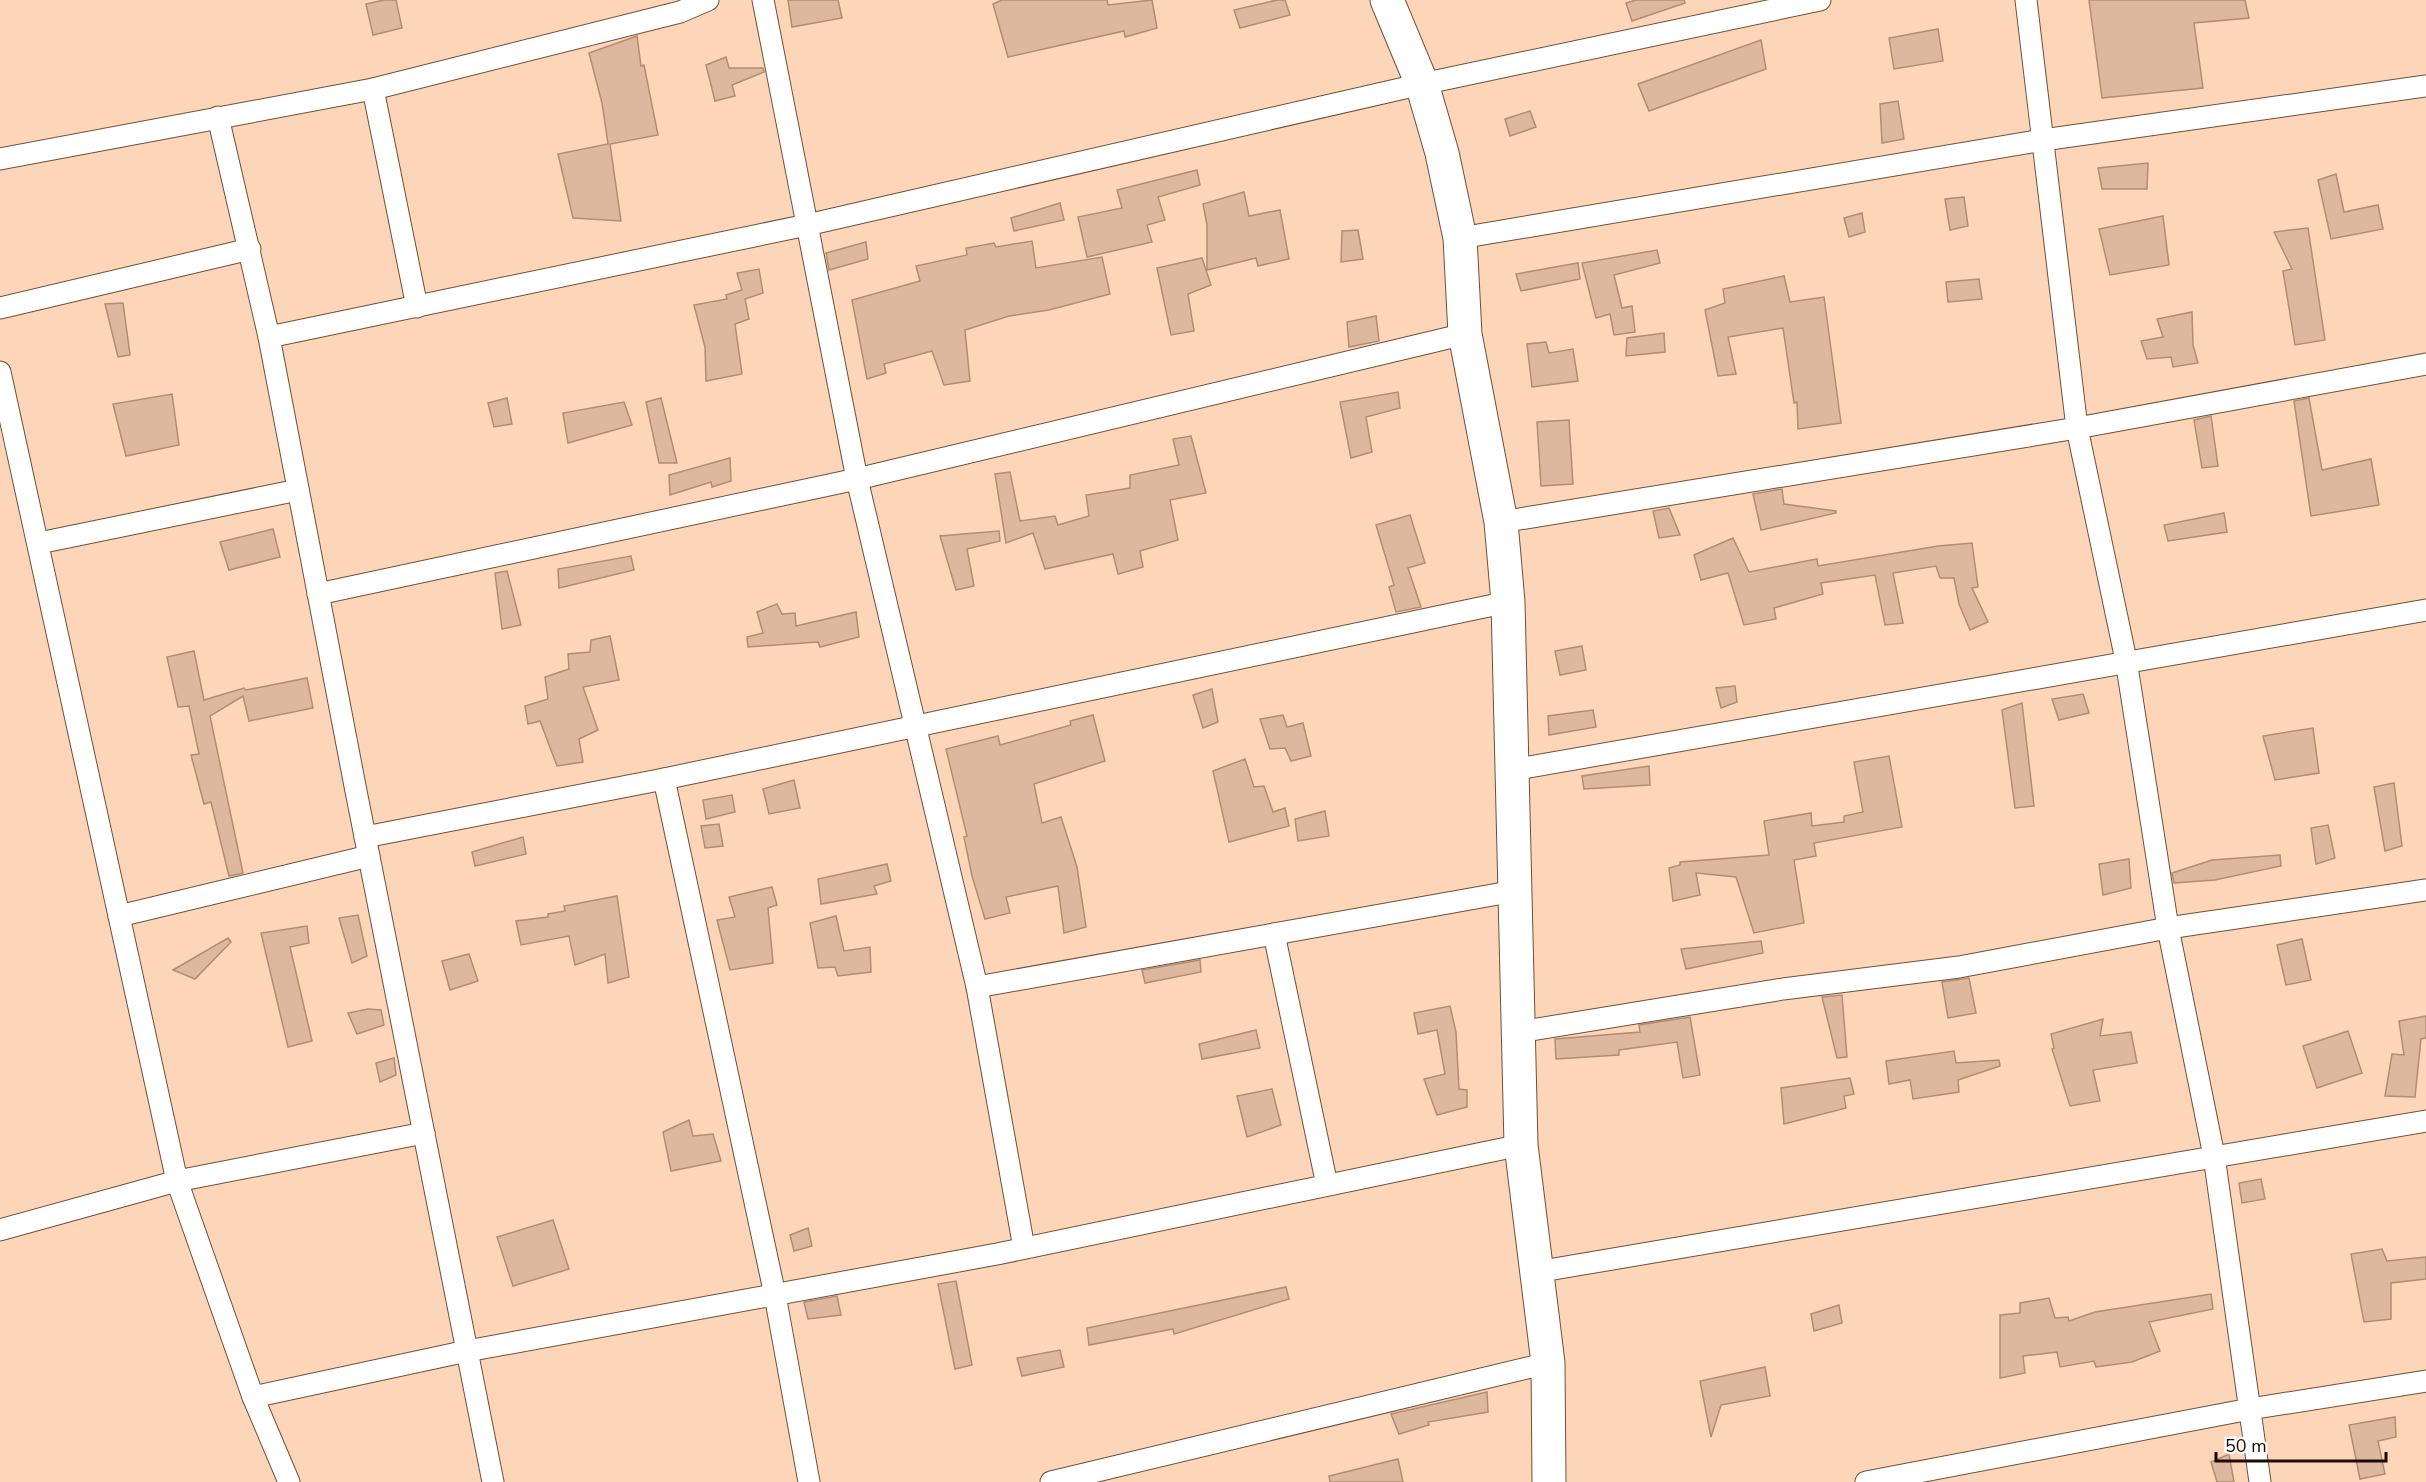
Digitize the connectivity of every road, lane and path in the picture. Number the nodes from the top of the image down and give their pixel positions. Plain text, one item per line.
1 (708, 0) edge
2 (763, 0) edge
3 (1387, 0) edge
4 (1820, 0) edge
5 (2026, 0) edge
6 (1768, 5) edge
7 (1422, 84) junction
8 (2426, 86) edge
9 (373, 89) junction
10 (218, 117) junction
11 (2043, 140) junction
12 (0, 159) edge
13 (807, 225) junction
14 (1460, 238) junction
15 (250, 249) junction
16 (417, 307) junction
17 (0, 308) edge
18 (1465, 334) junction
19 (269, 337) junction
20 (2426, 364) edge
21 (0, 372) edge
22 (2077, 428) junction
23 (857, 479) junction
24 (298, 490) junction
25 (1501, 522) junction
26 (39, 543) junction
27 (318, 594) junction
28 (1508, 602) junction
29 (2426, 610) edge
30 (2126, 660) junction
31 (916, 727) junction
32 (1512, 770) junction
33 (664, 779) junction
34 (367, 846) junction
35 (2426, 890) edge
36 (1515, 891) junction
37 (119, 916) junction
38 (2168, 928) junction
39 (1274, 934) junction
40 (977, 987) junction
41 (1519, 1032) junction
42 (2426, 1121) edge
43 (424, 1133) junction
44 (1521, 1145) junction
45 (2214, 1156) junction
46 (177, 1181) junction
47 (1327, 1185) junction
48 (0, 1230) edge
49 (1024, 1248) junction
50 (1536, 1272) junction
51 (775, 1295) junction
52 (467, 1351) junction
53 (1548, 1363) junction
54 (2426, 1381) edge
55 (253, 1397) junction
56 (2250, 1409) junction
57 (289, 1482) edge
58 (494, 1482) edge
59 (809, 1482) edge
60 (1051, 1482) edge
61 (1549, 1482) edge
62 (1866, 1482) edge
63 (2260, 1482) edge

1 - 9 street
2 - 13 street
3 - 7 highway
4 - 6 street
5 - 11 street
6 - 7 street
7 - 13 street
7 - 14 highway
8 - 11 street
9 - 10 street
9 - 16 street
10 - 12 street
10 - 15 street
11 - 14 street
11 - 22 street
13 - 16 street
13 - 23 street
14 - 18 highway
15 - 17 street
15 - 19 street
16 - 19 street
18 - 23 street
18 - 25 highway
19 - 24 street
20 - 22 street
21 - 26 street
22 - 25 street
22 - 30 street
23 - 27 street
23 - 31 street
24 - 26 street
24 - 27 street
25 - 28 highway
26 - 37 street
27 - 34 street
28 - 31 street
28 - 32 highway
29 - 30 street
30 - 32 street
30 - 38 street
31 - 33 street
31 - 40 street
32 - 36 highway
33 - 34 street
33 - 51 street
34 - 37 street
34 - 43 street
35 - 38 street
36 - 39 street
36 - 41 highway
37 - 46 street
38 - 41 street
38 - 45 street
39 - 40 street
39 - 47 street
40 - 49 street
41 - 44 highway
42 - 45 street
43 - 46 street
43 - 52 street
44 - 47 street
44 - 50 highway
45 - 50 street
45 - 56 street
46 - 48 street
46 - 55 street
47 - 49 street
49 - 51 street
50 - 53 highway
51 - 52 street
51 - 59 street
52 - 55 street
52 - 58 street
53 - 60 street
53 - 61 highway
54 - 56 street
55 - 57 street
56 - 62 street
56 - 63 street

